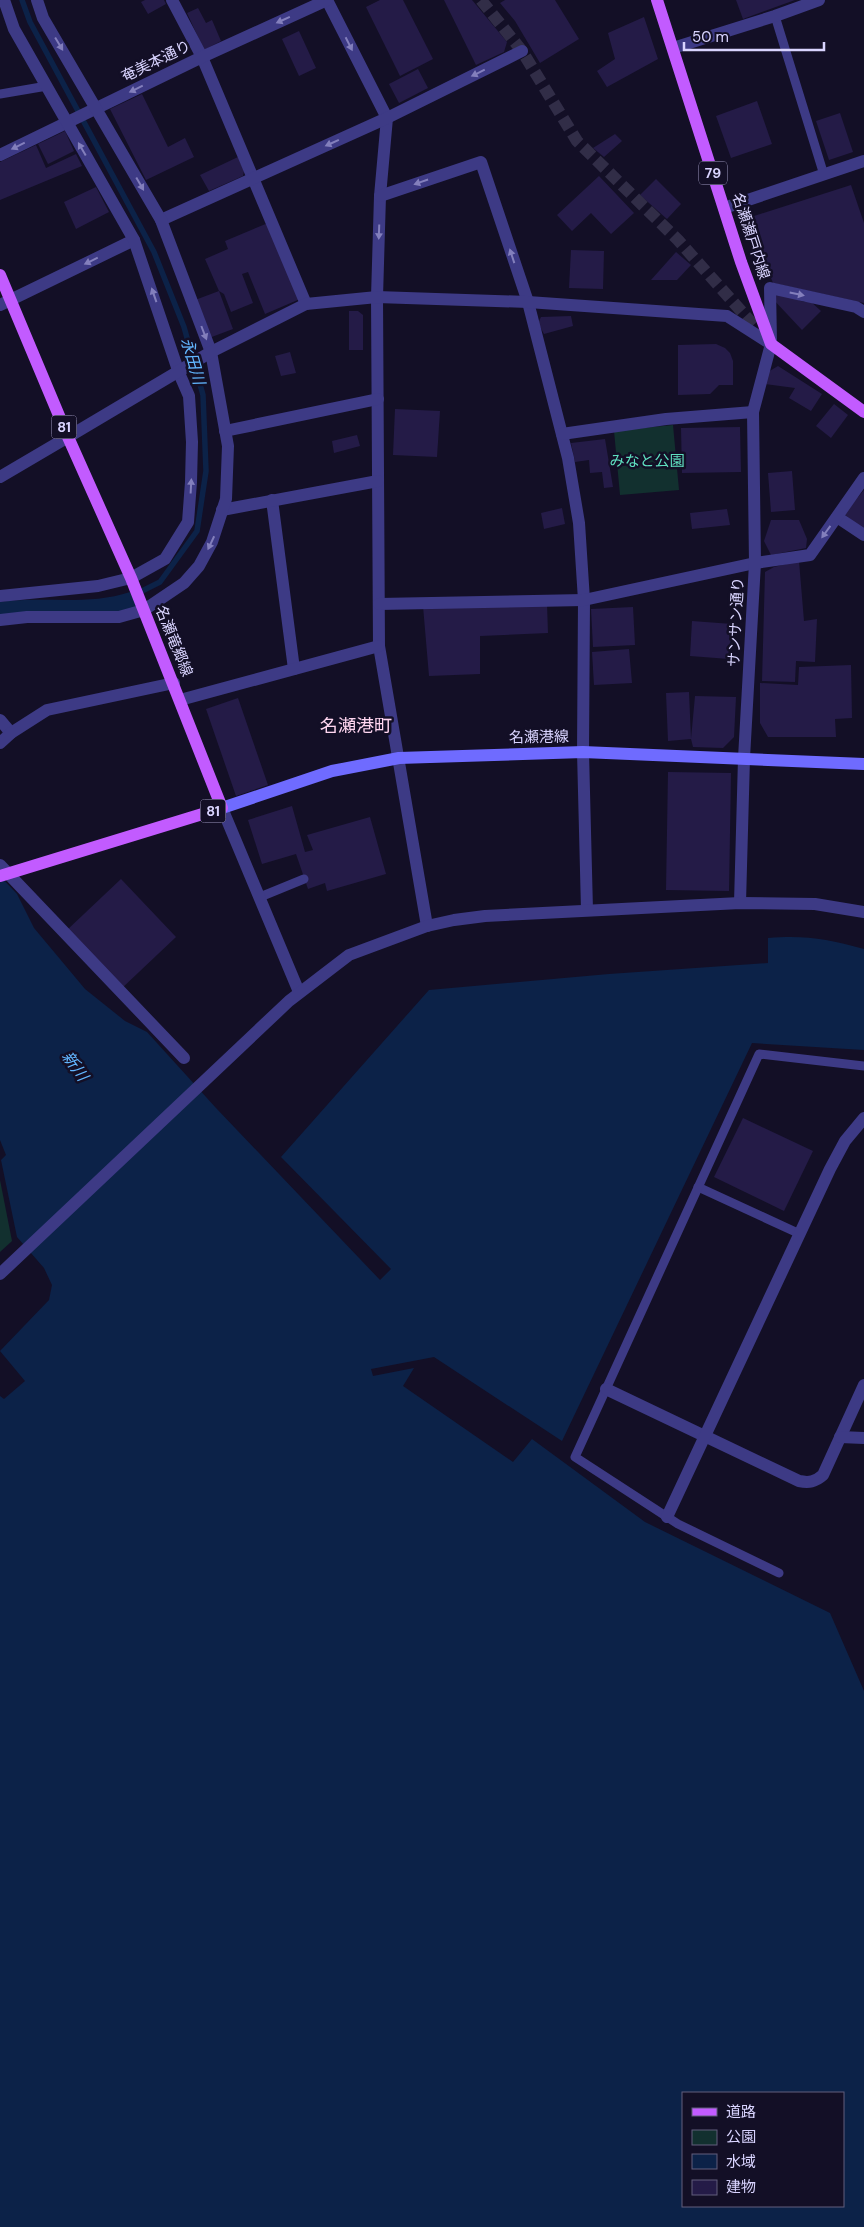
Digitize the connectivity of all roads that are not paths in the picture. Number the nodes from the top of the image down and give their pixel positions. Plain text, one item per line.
1 (4, 0) edge
2 (37, 0) edge
3 (172, 0) edge
4 (327, 0) edge
5 (657, 0) edge
6 (819, 0) edge
7 (775, 16) junction
8 (673, 48) junction
9 (522, 51) dead end
10 (202, 57) junction
11 (47, 86) junction
12 (0, 94) edge
13 (97, 108) junction
14 (387, 118) junction
15 (67, 122) junction
16 (0, 155) edge
17 (864, 161) edge
18 (824, 175) junction
19 (254, 178) junction
20 (380, 196) junction
21 (724, 208) junction
22 (161, 220) junction
23 (134, 240) junction
24 (0, 275) edge
25 (377, 297) junction
26 (5, 302) edge
27 (528, 302) junction
28 (306, 304) junction
29 (864, 312) edge
30 (771, 344) junction
31 (211, 352) junction
32 (178, 373) junction
33 (378, 399) junction
34 (753, 412) junction
35 (864, 412) edge
36 (225, 430) junction
37 (562, 434) junction
38 (68, 438) junction
39 (0, 477) edge
40 (864, 478) edge
41 (378, 481) junction
42 (272, 500) junction
43 (222, 510) junction
44 (837, 517) junction
45 (864, 535) edge
46 (755, 563) junction
47 (131, 578) junction
48 (0, 596) edge
49 (584, 600) junction
50 (379, 604) junction
51 (144, 610) junction
52 (0, 620) edge
53 (379, 646) junction
54 (294, 669) junction
55 (174, 683) junction
56 (180, 700) junction
57 (0, 720) edge
58 (11, 733) junction
59 (0, 743) edge
60 (583, 752) junction
61 (399, 758) junction
62 (744, 758) junction
63 (864, 764) edge
64 (222, 808) junction
65 (2, 873) edge
66 (304, 879) dead end
67 (260, 898) junction
68 (740, 903) junction
69 (587, 910) junction
70 (864, 912) edge
71 (427, 926) junction
72 (299, 992) junction
73 (184, 1058) dead end
74 (864, 1066) edge
75 (864, 1118) edge
76 (698, 1187) junction
77 (800, 1234) junction
78 (0, 1274) edge
79 (864, 1385) edge
80 (606, 1389) junction
81 (706, 1437) junction
82 (840, 1437) junction
83 (864, 1438) edge
84 (667, 1517) junction
85 (780, 1573) dead end

1 - 11 street
2 -> 13 street
3 - 10 street
4 -> 10 street, 奄美本通り
4 -> 14 street
5 - 8 main road, 名瀬瀬戸内線 / 79
6 - 7 street
7 - 8 street
7 - 18 lane
8 - 21 main road, 名瀬瀬戸内線 / 79
9 -> 14 street
10 -> 13 street, 奄美本通り
10 - 19 street
11 - 12 lane
11 - 15 street
13 - 15 street, 奄美本通り
13 -> 22 street
14 -> 19 street
14 - 20 street
15 -> 16 street, 奄美本通り
23 -> 15 street
17 - 18 street
18 - 21 street
19 - 22 street
19 - 28 street
20 -> 25 street
27 -> 20 street
21 - 30 main road, 名瀬瀬戸内線 / 79
22 -> 31 street
23 -> 26 street
32 -> 23 street
24 - 26 main road, 名瀬竜郷線 / 81
25 - 27 street
25 - 28 street
25 - 33 street
26 - 38 main road, 名瀬竜郷線 / 81
27 - 30 street
27 - 37 street
28 - 31 street
30 -> 29 street, サンサン通り
30 - 34 street, サンサン通り
30 - 35 main road
31 - 32 street
31 - 36 street
32 - 38 street
47 -> 32 street
33 - 36 street
33 - 41 street
34 - 37 street
34 - 46 street, サンサン通り
36 - 43 street
37 - 49 street
38 - 39 street
38 - 47 main road, 名瀬竜郷線 / 81
40 - 44 street
41 - 42 street
41 - 50 street
42 - 43 street
42 - 54 street
43 -> 51 street
44 - 45 street
44 -> 46 street
46 - 49 street
46 - 62 street, サンサン通り
47 - 48 street
47 - 51 main road, 名瀬竜郷線 / 81
49 - 50 street
49 - 60 street
50 - 53 street
51 - 52 street
51 - 55 main road, 名瀬竜郷線 / 81
53 - 54 street
53 - 61 street
54 - 56 street
55 - 56 main road, 名瀬竜郷線 / 81
55 - 58 street
56 - 64 main road, 名瀬竜郷線 / 81
57 - 58 street
58 - 59 street
60 - 61 main road, 名瀬港線
60 - 62 main road, 名瀬港線
60 - 69 street
61 - 64 main road, 名瀬港線
61 - 71 street
62 - 63 main road, 名瀬港線
62 - 68 street, サンサン通り
64 - 65 main road, 81
64 - 67 street
65 - 73 street
66 - 67 lane
67 - 72 street
68 - 69 street
68 - 70 street
69 - 71 street
71 - 72 street
72 - 78 street
74 - 76 lane
75 - 77 street
76 - 77 lane
76 - 80 lane
77 - 81 street
79 - 82 street
80 - 81 street
80 - 84 lane
81 - 82 street
81 - 84 street
82 - 83 street
84 - 85 lane

